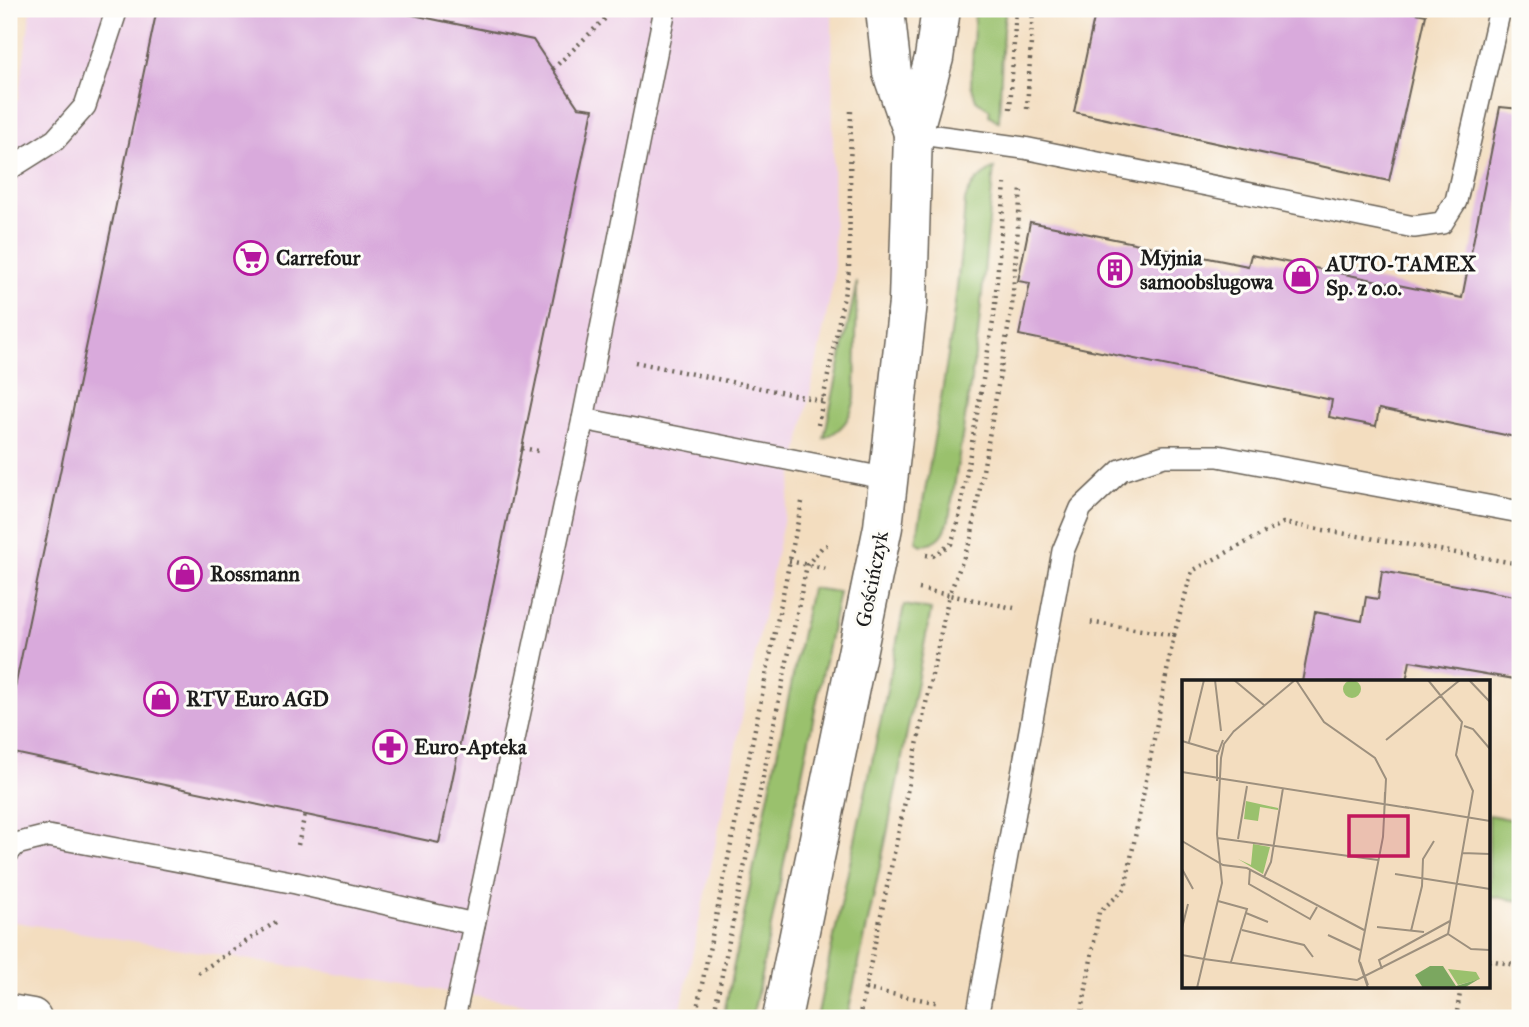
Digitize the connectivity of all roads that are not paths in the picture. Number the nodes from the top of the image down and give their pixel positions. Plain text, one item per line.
1 (117, 9) edge
2 (665, 9) edge
3 (885, 9) edge
4 (941, 9) edge
5 (1500, 9) edge
6 (913, 133) junction
7 (9, 169) edge
8 (583, 419) junction
9 (889, 479) junction
10 (1520, 512) edge
11 (9, 852) edge
12 (474, 924) junction
13 (9, 1014) edge
14 (32, 1018) edge
15 (454, 1018) edge
16 (782, 1018) edge
17 (977, 1018) edge

1 - 7 lane
2 - 8 lane
3 - 6 street, Gościńczyk
4 - 6 street, Gościńczyk
5 - 6 lane
6 - 9 street, Gościńczyk
8 - 9 lane
8 - 12 lane
9 - 16 street, Gościńczyk
10 - 17 lane
11 - 12 lane
12 - 15 lane
13 - 14 street

